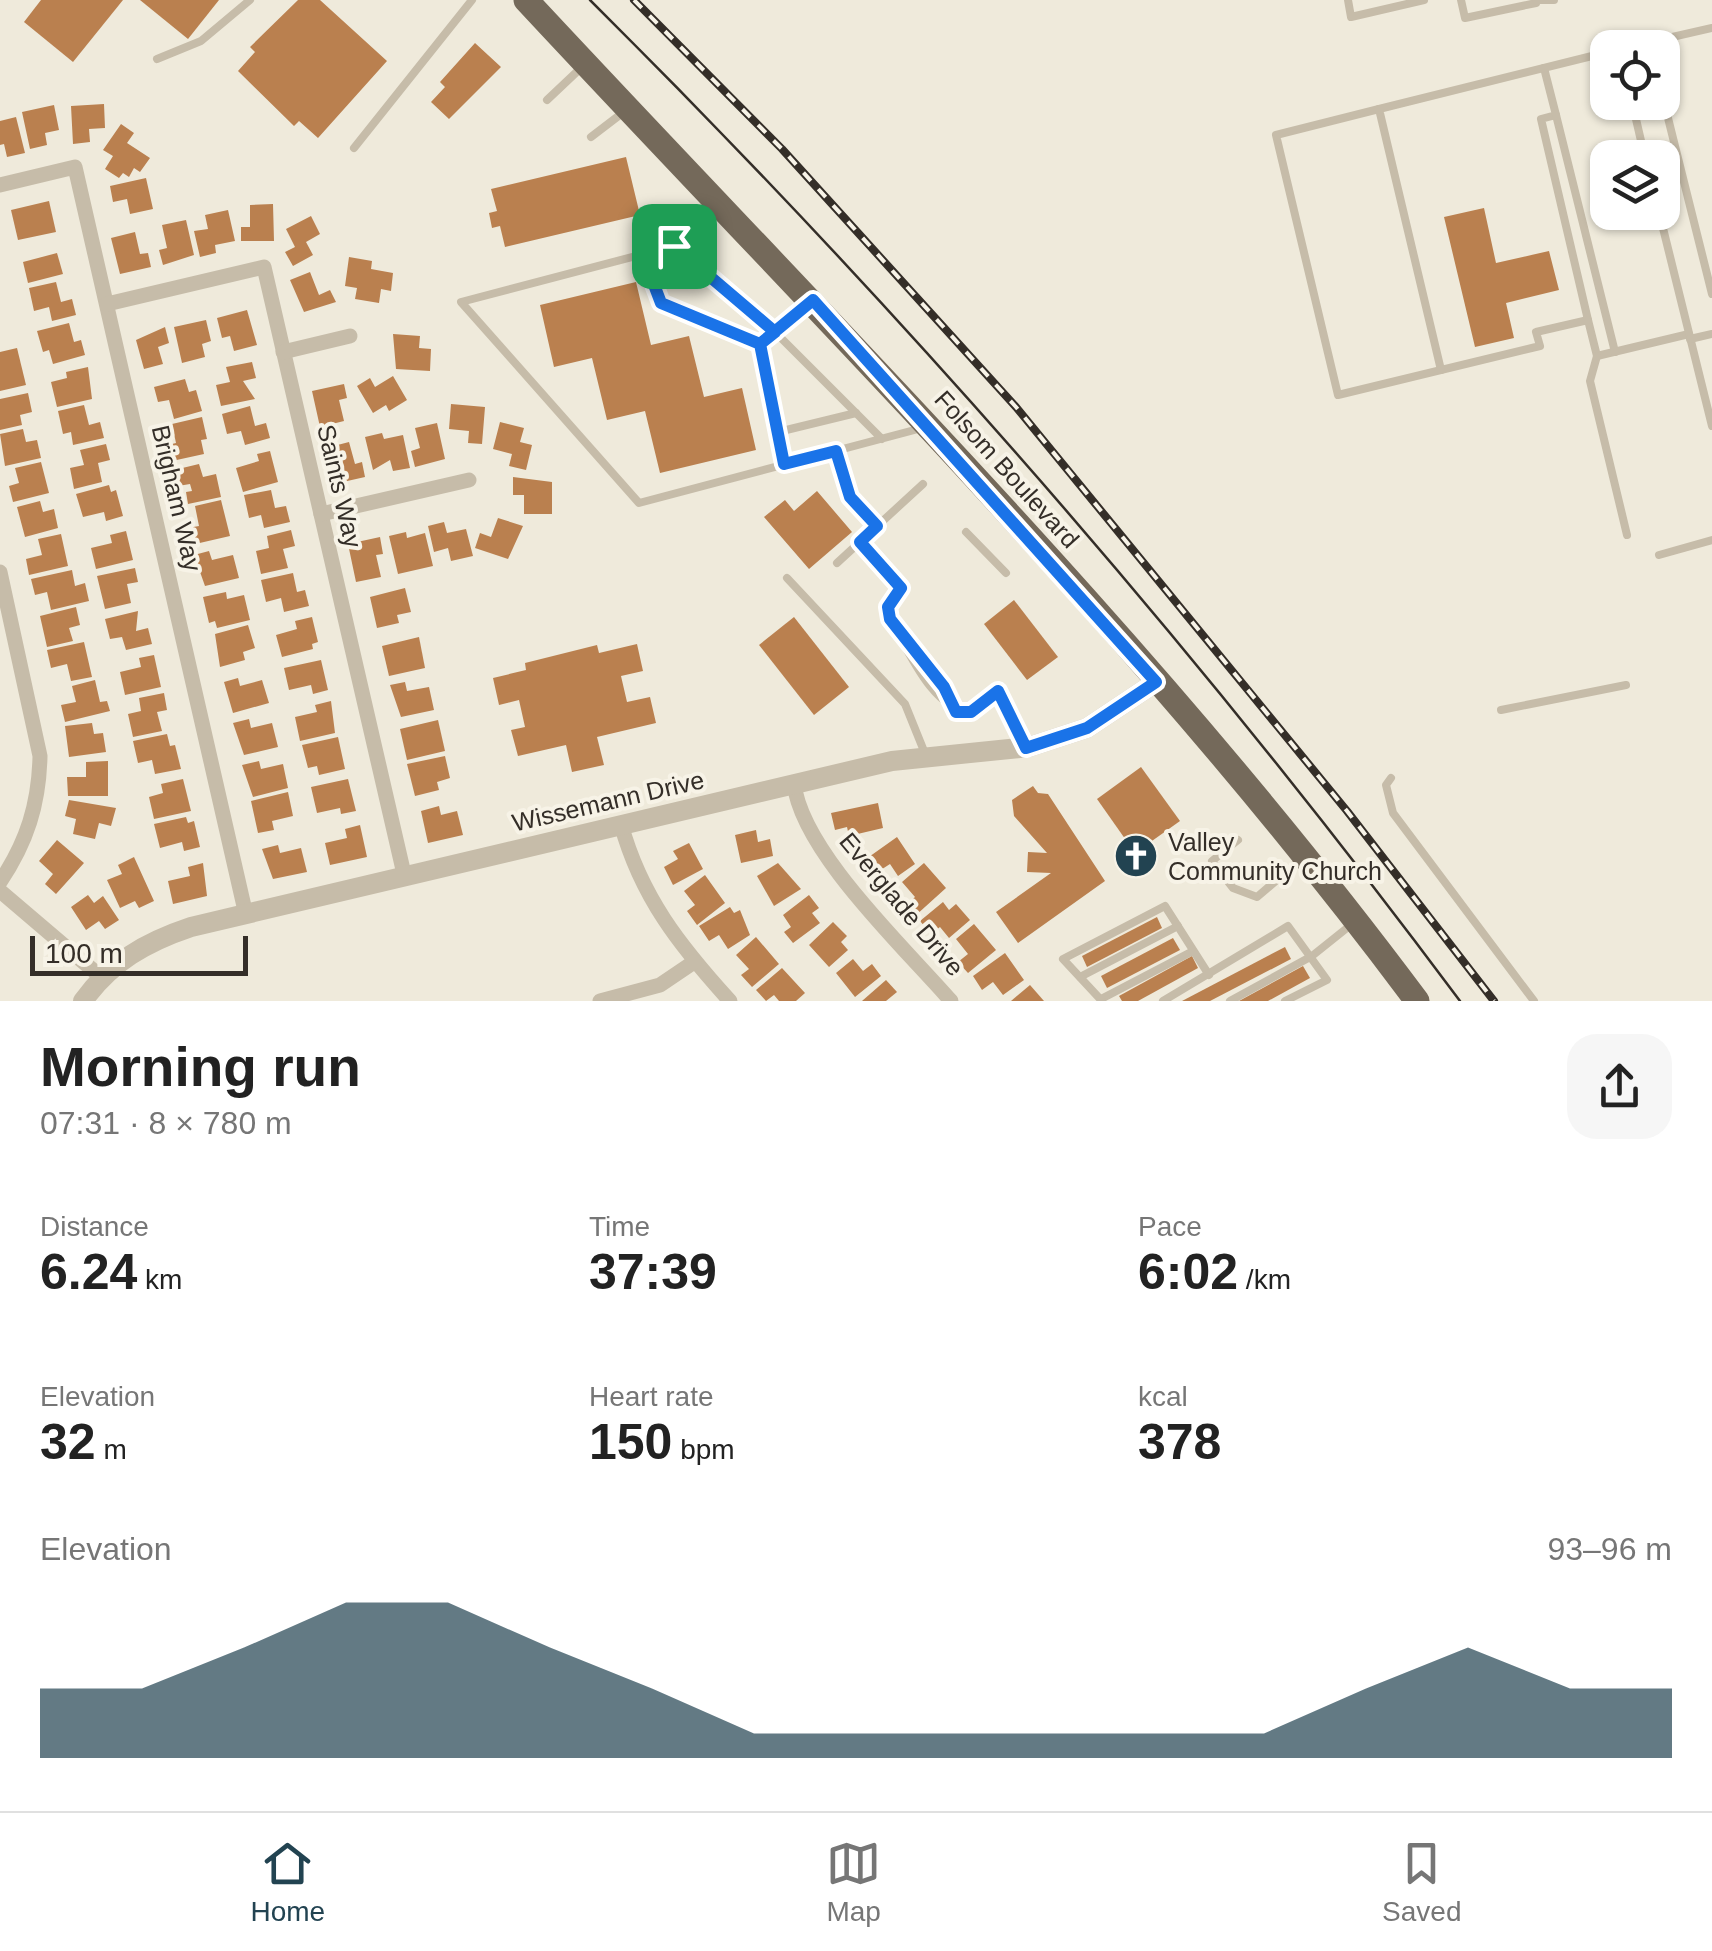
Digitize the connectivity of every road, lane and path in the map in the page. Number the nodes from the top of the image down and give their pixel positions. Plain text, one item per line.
1 (250, 0) edge
2 (472, 0) edge
3 (526, 0) edge
4 (1348, 0) edge
5 (1424, 0) edge
6 (1461, 0) edge
7 (1554, 0) edge
8 (1536, 2) edge
9 (1712, 28) edge
10 (1680, 36) edge
11 (1590, 56) edge
12 (157, 59) dead end
13 (587, 63) junction
14 (1544, 68) junction
15 (547, 100) dead end
16 (629, 108) junction
17 (1379, 109) junction
18 (1556, 115) junction
19 (1668, 120) edge
20 (591, 138) dead end
21 (354, 148) dead end
22 (0, 184) edge
23 (1664, 230) edge
24 (642, 253) junction
25 (1712, 294) edge
26 (813, 300) junction
27 (107, 304) junction
28 (1588, 320) junction
29 (775, 332) junction
30 (1712, 334) edge
31 (350, 336) dead end
32 (1690, 336) junction
33 (760, 344) junction
34 (283, 352) junction
35 (1615, 352) junction
36 (1597, 356) junction
37 (1441, 370) junction
38 (856, 413) junction
39 (928, 426) junction
40 (1712, 426) edge
41 (778, 432) junction
42 (882, 439) junction
43 (836, 451) junction
44 (784, 464) junction
45 (469, 480) dead end
46 (923, 484) dead end
47 (321, 514) junction
48 (877, 526) junction
49 (966, 532) dead end
50 (1628, 535) dead end
51 (1712, 540) edge
52 (860, 542) junction
53 (1658, 555) dead end
54 (837, 563) dead end
55 (0, 572) edge
56 (1006, 572) dead end
57 (787, 578) dead end
58 (1156, 682) junction
59 (1626, 685) dead end
60 (1501, 710) dead end
61 (1026, 748) junction
62 (926, 756) junction
63 (1391, 778) dead end
64 (794, 784) junction
65 (620, 824) junction
66 (1238, 840) dead end
67 (1303, 858) junction
68 (404, 874) junction
69 (0, 882) edge
70 (0, 891) edge
71 (246, 914) junction
72 (1355, 922) junction
73 (1178, 926) junction
74 (1193, 951) junction
75 (1312, 956) junction
76 (694, 962) junction
77 (1209, 976) junction
78 (1080, 977) junction
79 (102, 978) junction
80 (1102, 1000) edge
81 (1414, 1000) edge
82 (83, 1001) edge
83 (600, 1001) edge
84 (730, 1001) edge
85 (951, 1001) edge
86 (1163, 1001) edge
87 (1230, 1001) edge
88 (1285, 1001) edge
89 (1534, 1001) edge

1 - 12 lane
2 - 21 lane
3 - 13 main road, Folsom Boulevard
4 - 5 lane
6 - 8 lane
7 - 8 lane
9 - 10 lane
11 - 14 lane
13 - 15 lane
13 - 16 main road, Folsom Boulevard
14 - 17 lane
14 - 18 lane
16 - 20 lane
16 - 26 main road, Folsom Boulevard
17 - 37 lane
17 - 37 lane
18 - 28 lane
18 - 35 lane
19 - 25 lane
22 - 27 street, Brigham Way
23 - 32 lane
24 - 29 lane
24 - 33 lane
24 - 44 lane
26 - 29 lane
26 - 39 main road, Folsom Boulevard
27 - 34 street, Saints Way
27 - 71 street, Brigham Way
28 - 36 lane
28 - 37 lane
29 - 33 lane
29 - 38 lane
30 - 32 lane
31 - 34 street
32 - 35 lane
32 - 40 lane
33 - 41 lane
34 - 47 street, Saints Way
35 - 36 lane
36 - 50 lane
38 - 41 lane
38 - 42 lane
39 - 42 lane
39 - 58 main road, Folsom Boulevard
41 - 44 lane
42 - 43 lane
43 - 44 lane
43 - 48 lane
45 - 47 street
46 - 48 lane
47 - 68 street, Saints Way
48 - 52 lane
49 - 56 lane
51 - 53 lane
52 - 54 lane
52 - 61 lane
55 - 69 street
57 - 62 lane
58 - 61 street, Wissemann Drive
58 - 67 main road, Folsom Boulevard
59 - 60 lane
61 - 62 street, Wissemann Drive
62 - 64 street, Wissemann Drive
63 - 89 lane
64 - 65 street, Wissemann Drive
64 - 85 street, Everglade Drive
65 - 68 street, Wissemann Drive
65 - 76 street
66 - 67 lane
67 - 72 main road, Folsom Boulevard
68 - 71 street, Wissemann Drive
70 - 79 street
71 - 79 street, Wissemann Drive
72 - 75 lane
72 - 81 main road, Folsom Boulevard
73 - 74 lane
73 - 78 lane
73 - 78 lane
74 - 77 lane
74 - 80 lane
75 - 77 lane
75 - 87 lane
75 - 88 lane
76 - 83 street
76 - 84 street
77 - 86 lane
78 - 80 lane
79 - 82 street, Wissemann Drive

